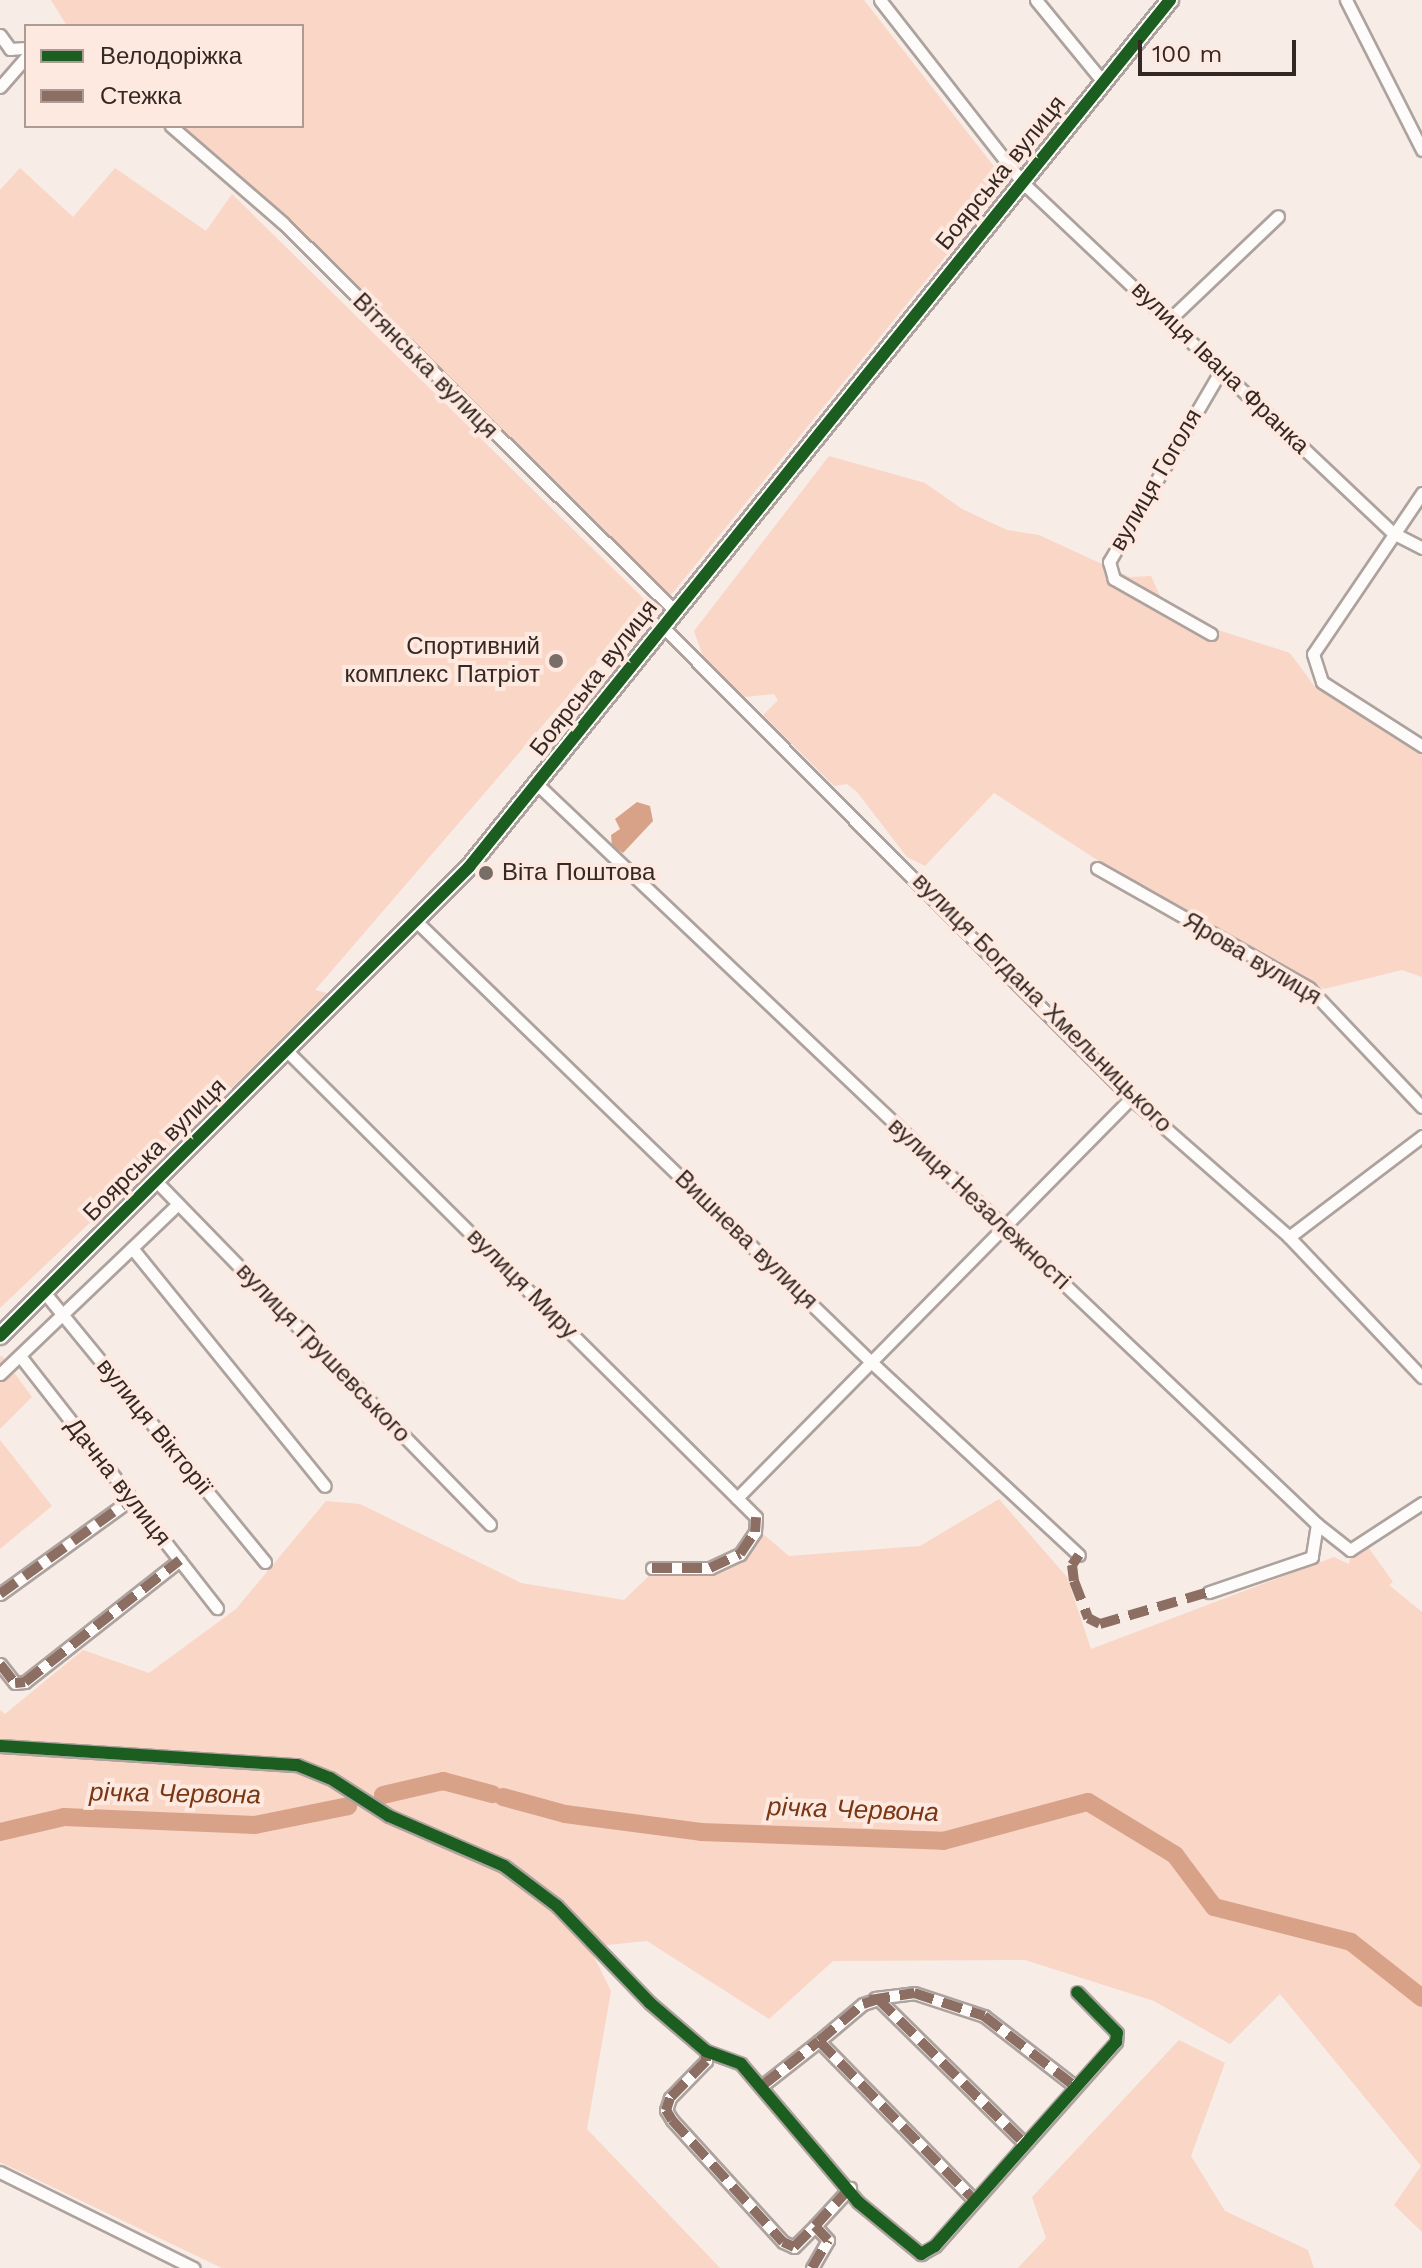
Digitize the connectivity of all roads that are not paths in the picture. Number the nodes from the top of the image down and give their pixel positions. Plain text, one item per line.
1 (880, 0) edge
2 (1036, 0) edge
3 (1170, 0) edge
4 (1346, 0) edge
5 (0, 35) edge
6 (24, 48) edge
7 (24, 59) edge
8 (1103, 82) junction
9 (0, 87) edge
10 (173, 128) edge
11 (1422, 150) edge
12 (1022, 182) junction
13 (1278, 216) dead end
14 (1170, 319) junction
15 (1221, 370) junction
16 (1422, 493) edge
17 (1393, 533) junction
18 (1422, 548) edge
19 (675, 611) junction
20 (663, 627) junction
21 (1211, 634) dead end
22 (1422, 746) edge
23 (538, 785) junction
24 (1097, 868) dead end
25 (417, 922) junction
26 (287, 1051) junction
27 (1131, 1098) junction
28 (1422, 1107) edge
29 (1422, 1136) edge
30 (156, 1181) junction
31 (178, 1204) junction
32 (1006, 1230) junction
33 (1289, 1237) junction
34 (132, 1248) junction
35 (44, 1292) junction
36 (63, 1314) junction
37 (0, 1336) edge
38 (20, 1356) junction
39 (870, 1361) junction
40 (0, 1374) edge
41 (1422, 1377) edge
42 (325, 1486) dead end
43 (737, 1498) junction
44 (130, 1500) junction
45 (1422, 1503) edge
46 (1317, 1524) junction
47 (490, 1525) dead end
48 (1079, 1555) dead end
49 (180, 1560) junction
50 (265, 1562) dead end
51 (652, 1568) dead end
52 (1209, 1592) dead end
53 (0, 1594) edge
54 (217, 1608) dead end
55 (0, 1664) edge
56 (0, 1746) edge
57 (1077, 1992) dead end
58 (870, 2000) junction
59 (819, 2041) junction
60 (706, 2051) junction
61 (763, 2085) junction
62 (1076, 2087) junction
63 (1025, 2144) junction
64 (0, 2172) edge
65 (850, 2188) junction
66 (975, 2201) junction
67 (815, 2226) junction
68 (193, 2268) edge
69 (827, 2268) edge

1 - 12 street, вулиця Івана Франка
2 - 8 street
3 - 8 street, Боярська вулиця
4 - 11 street
5 - 6 street
7 - 9 street
8 - 12 street, Боярська вулиця
10 - 19 street, Вітянська вулиця
12 - 14 street, вулиця Івана Франка
12 - 19 street, Боярська вулиця
13 - 14 street
14 - 15 street, вулиця Івана Франка
15 - 17 street, вулиця Івана Франка
15 - 21 street, вулиця Гоголя
16 - 17 street
17 - 18 street, вулиця Івана Франка
17 - 22 street
19 - 20 street, Боярська вулиця
20 - 23 street, Боярська вулиця
20 - 27 street, вулиця Богдана Хмельницького
23 - 25 street, Боярська вулиця
23 - 32 street, вулиця Незалежності
24 - 28 street, Ярова вулиця
25 - 26 street, Боярська вулиця
25 - 39 street, Вишнева вулиця
26 - 30 street, Боярська вулиця
26 - 43 street, вулиця Миру
27 - 32 street
27 - 33 street, вулиця Богдана Хмельницького
29 - 33 street
30 - 31 street, вулиця Грушевського
30 - 35 street, Боярська вулиця
31 - 34 street
31 - 47 street, вулиця Грушевського
32 - 39 street
32 - 46 street, вулиця Незалежності
33 - 41 street, вулиця Богдана Хмельницького
34 - 36 street
34 - 42 street
35 - 36 street, вулиця Вікторії
35 - 37 street, Боярська вулиця
36 - 38 street
36 - 50 street, вулиця Вікторії
38 - 40 street
38 - 44 street, Дачна вулиця
39 - 43 street
39 - 48 street, Вишнева вулиця
43 - 51 street, вулиця Миру
44 - 49 street, Дачна вулиця
44 - 53 street
45 - 46 street
46 - 52 street
49 - 54 street, Дачна вулиця
49 - 55 street
56 - 60 street
57 - 62 street
58 - 59 street
58 - 62 street
58 - 63 street
59 - 61 street
59 - 66 street
60 - 61 street
60 - 67 street
61 - 65 street
62 - 63 street
63 - 66 street
64 - 68 street
65 - 66 street
65 - 67 street
67 - 69 street

